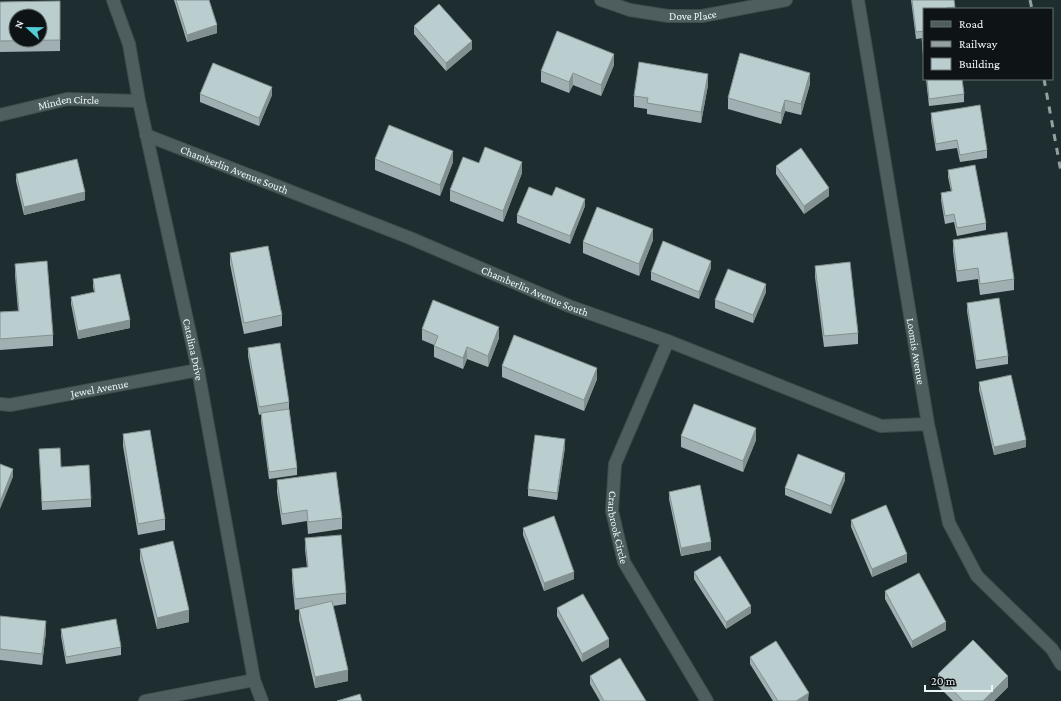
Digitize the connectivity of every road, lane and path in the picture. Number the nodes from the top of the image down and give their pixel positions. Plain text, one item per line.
1 (113, 0) edge
2 (601, 0) edge
3 (786, 0) edge
4 (858, 0) edge
5 (139, 101) junction
6 (0, 115) edge
7 (146, 135) junction
8 (668, 341) junction
9 (198, 370) junction
10 (0, 404) edge
11 (928, 424) junction
12 (1061, 664) edge
13 (254, 680) junction
14 (145, 701) edge
15 (262, 701) edge
16 (707, 701) edge

1 - 5 street, Catalina Drive
2 - 3 street, Dove Place
4 - 11 street, Loomis Avenue
5 - 6 street, Minden Circle
5 - 7 street, Catalina Drive
7 - 8 street, Chamberlin Avenue South
7 - 9 street, Catalina Drive
8 - 11 street, Chamberlin Avenue South
8 - 16 street, Cranbrook Circle
9 - 10 street, Jewel Avenue
9 - 13 street, Catalina Drive
11 - 12 street, Loomis Avenue
13 - 14 street
13 - 15 street, Catalina Drive

